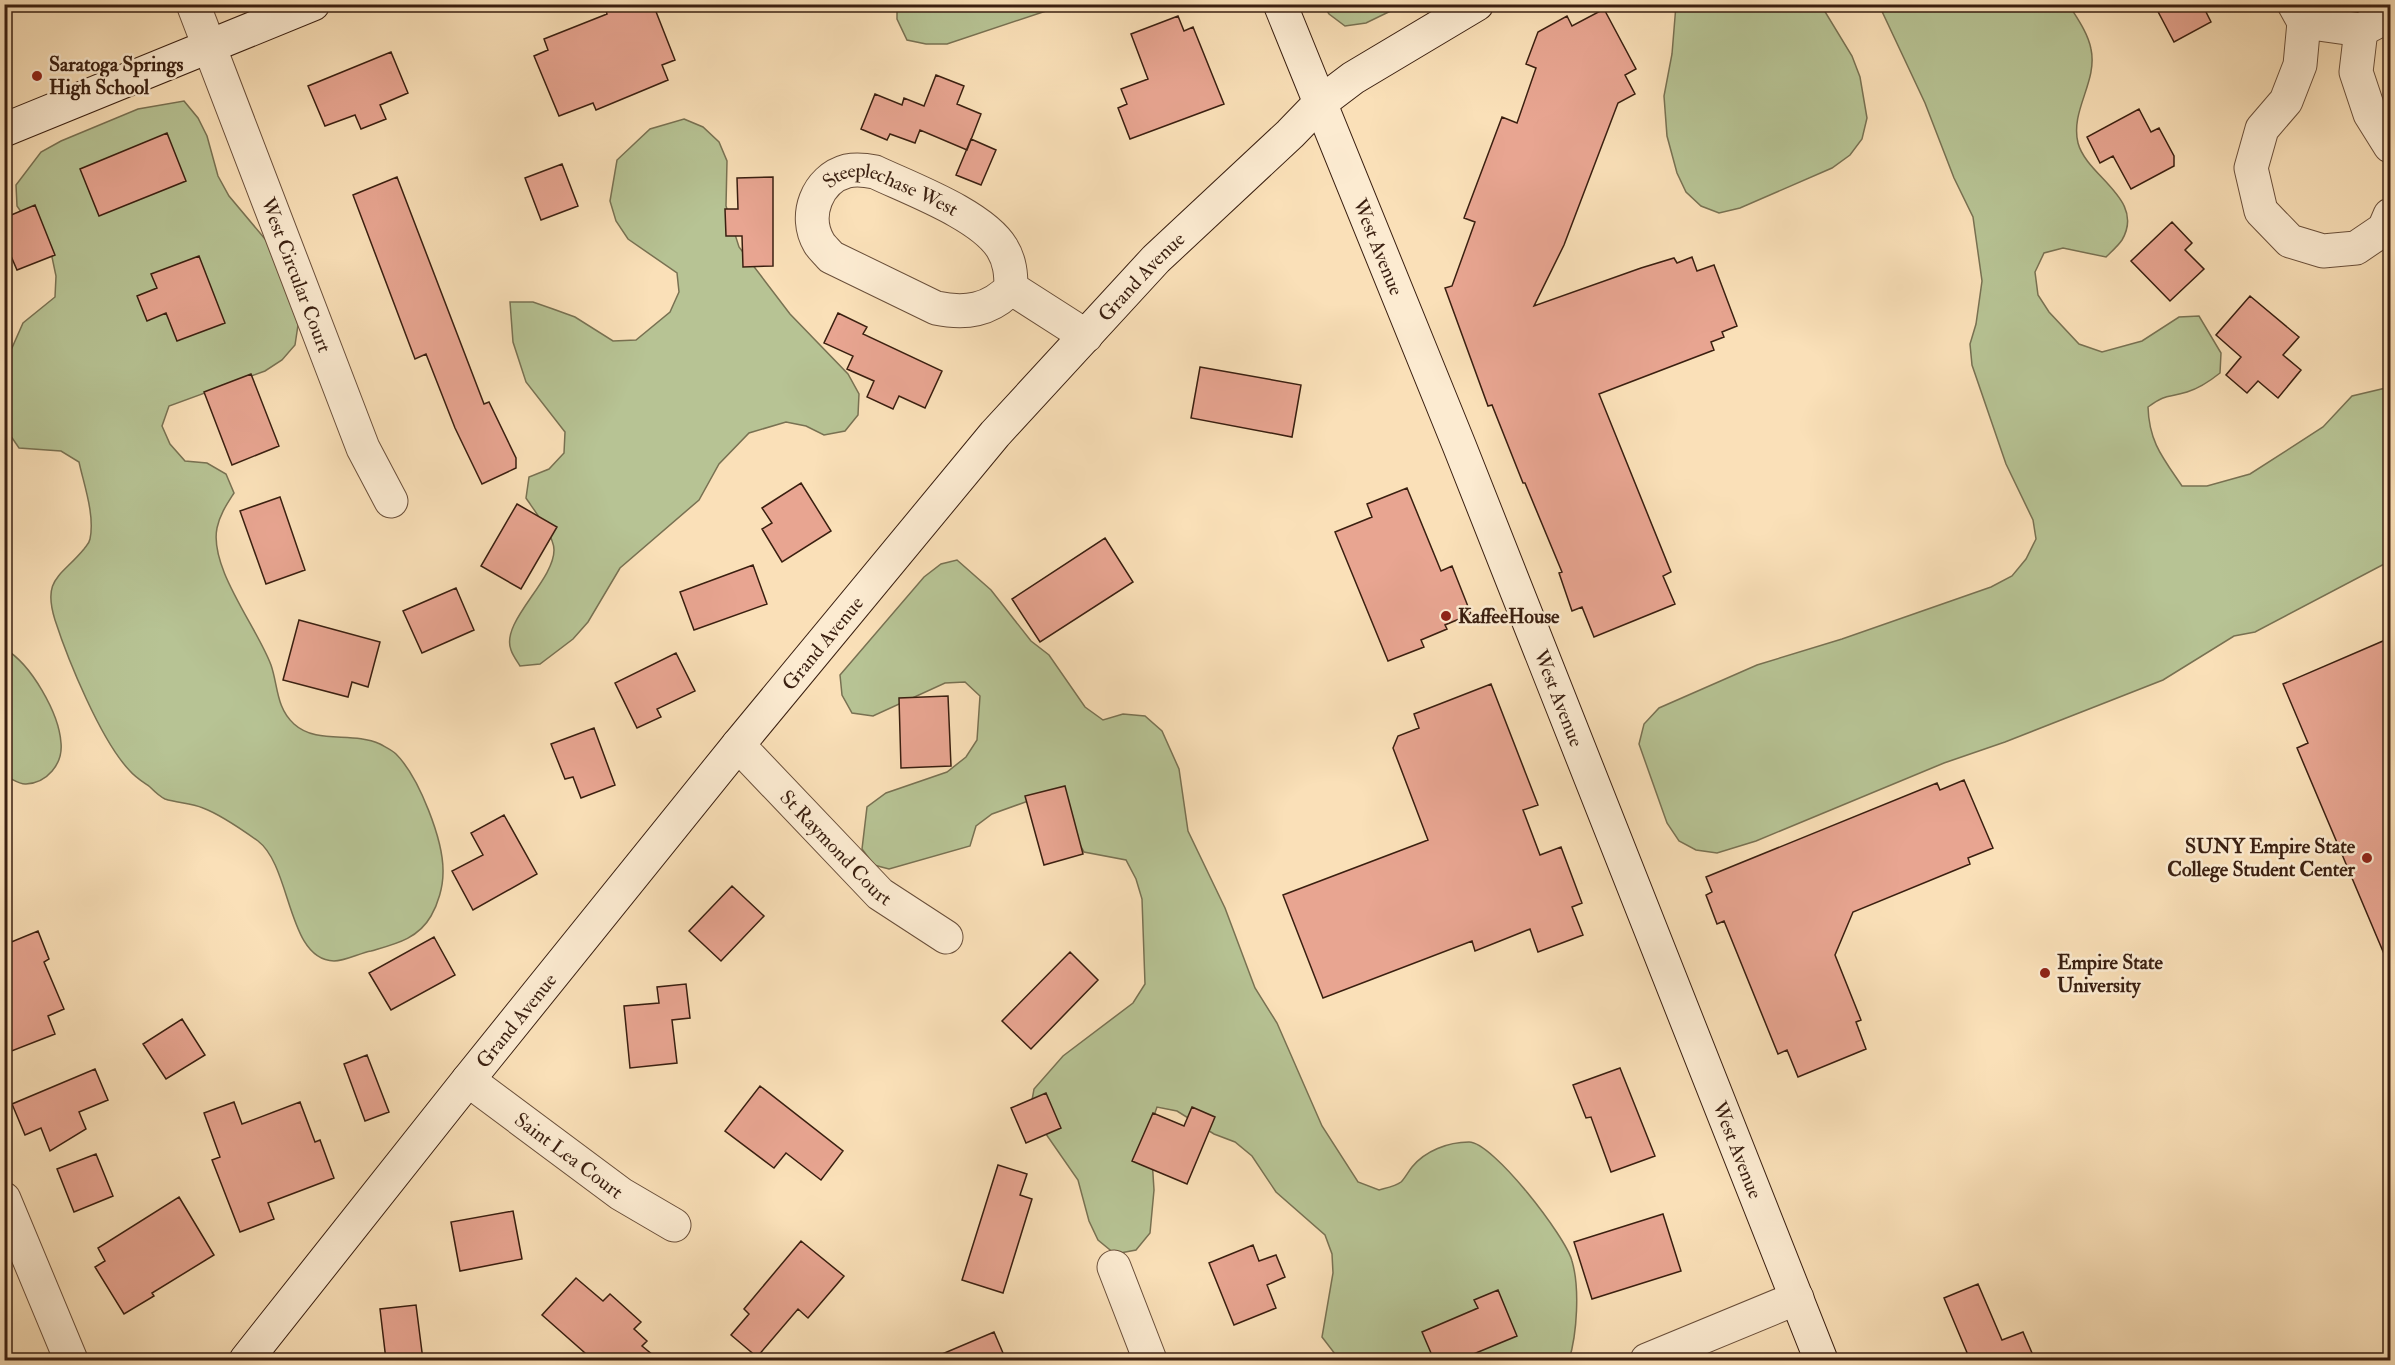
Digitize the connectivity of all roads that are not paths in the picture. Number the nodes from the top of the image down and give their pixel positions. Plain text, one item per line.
1 (193, 4) edge
2 (313, 4) edge
3 (1280, 4) edge
4 (1477, 4) edge
5 (2299, 13) edge
6 (2391, 15) edge
7 (2361, 30) junction
8 (208, 46) junction
9 (1320, 103) junction
10 (4, 130) edge
11 (2391, 146) edge
12 (2391, 215) edge
13 (1011, 288) junction
14 (1086, 336) junction
15 (391, 501) dead end
16 (738, 745) junction
17 (946, 937) dead end
18 (468, 1080) junction
19 (4, 1199) edge
20 (674, 1225) dead end
21 (1114, 1267) dead end
22 (1797, 1298) junction
23 (71, 1360) edge
24 (246, 1360) edge
25 (1150, 1360) edge
26 (1647, 1360) edge
27 (1821, 1360) edge

1 - 8 street, West Circular Court
2 - 8 street
3 - 9 street, West Avenue
4 - 9 street, Grand Avenue
5 - 7 street
5 - 12 street
6 - 7 street
7 - 11 street
8 - 10 street
8 - 15 street, West Circular Court
9 - 14 street, Grand Avenue
9 - 22 street, West Avenue
13 - 13 street, Steeplechase West
13 - 14 street
14 - 16 street, Grand Avenue
16 - 17 street, St Raymond Court
16 - 18 street, Grand Avenue
18 - 20 street, Saint Lea Court
18 - 24 street, Grand Avenue
19 - 23 street
21 - 25 street
22 - 26 street
22 - 27 street, West Avenue

